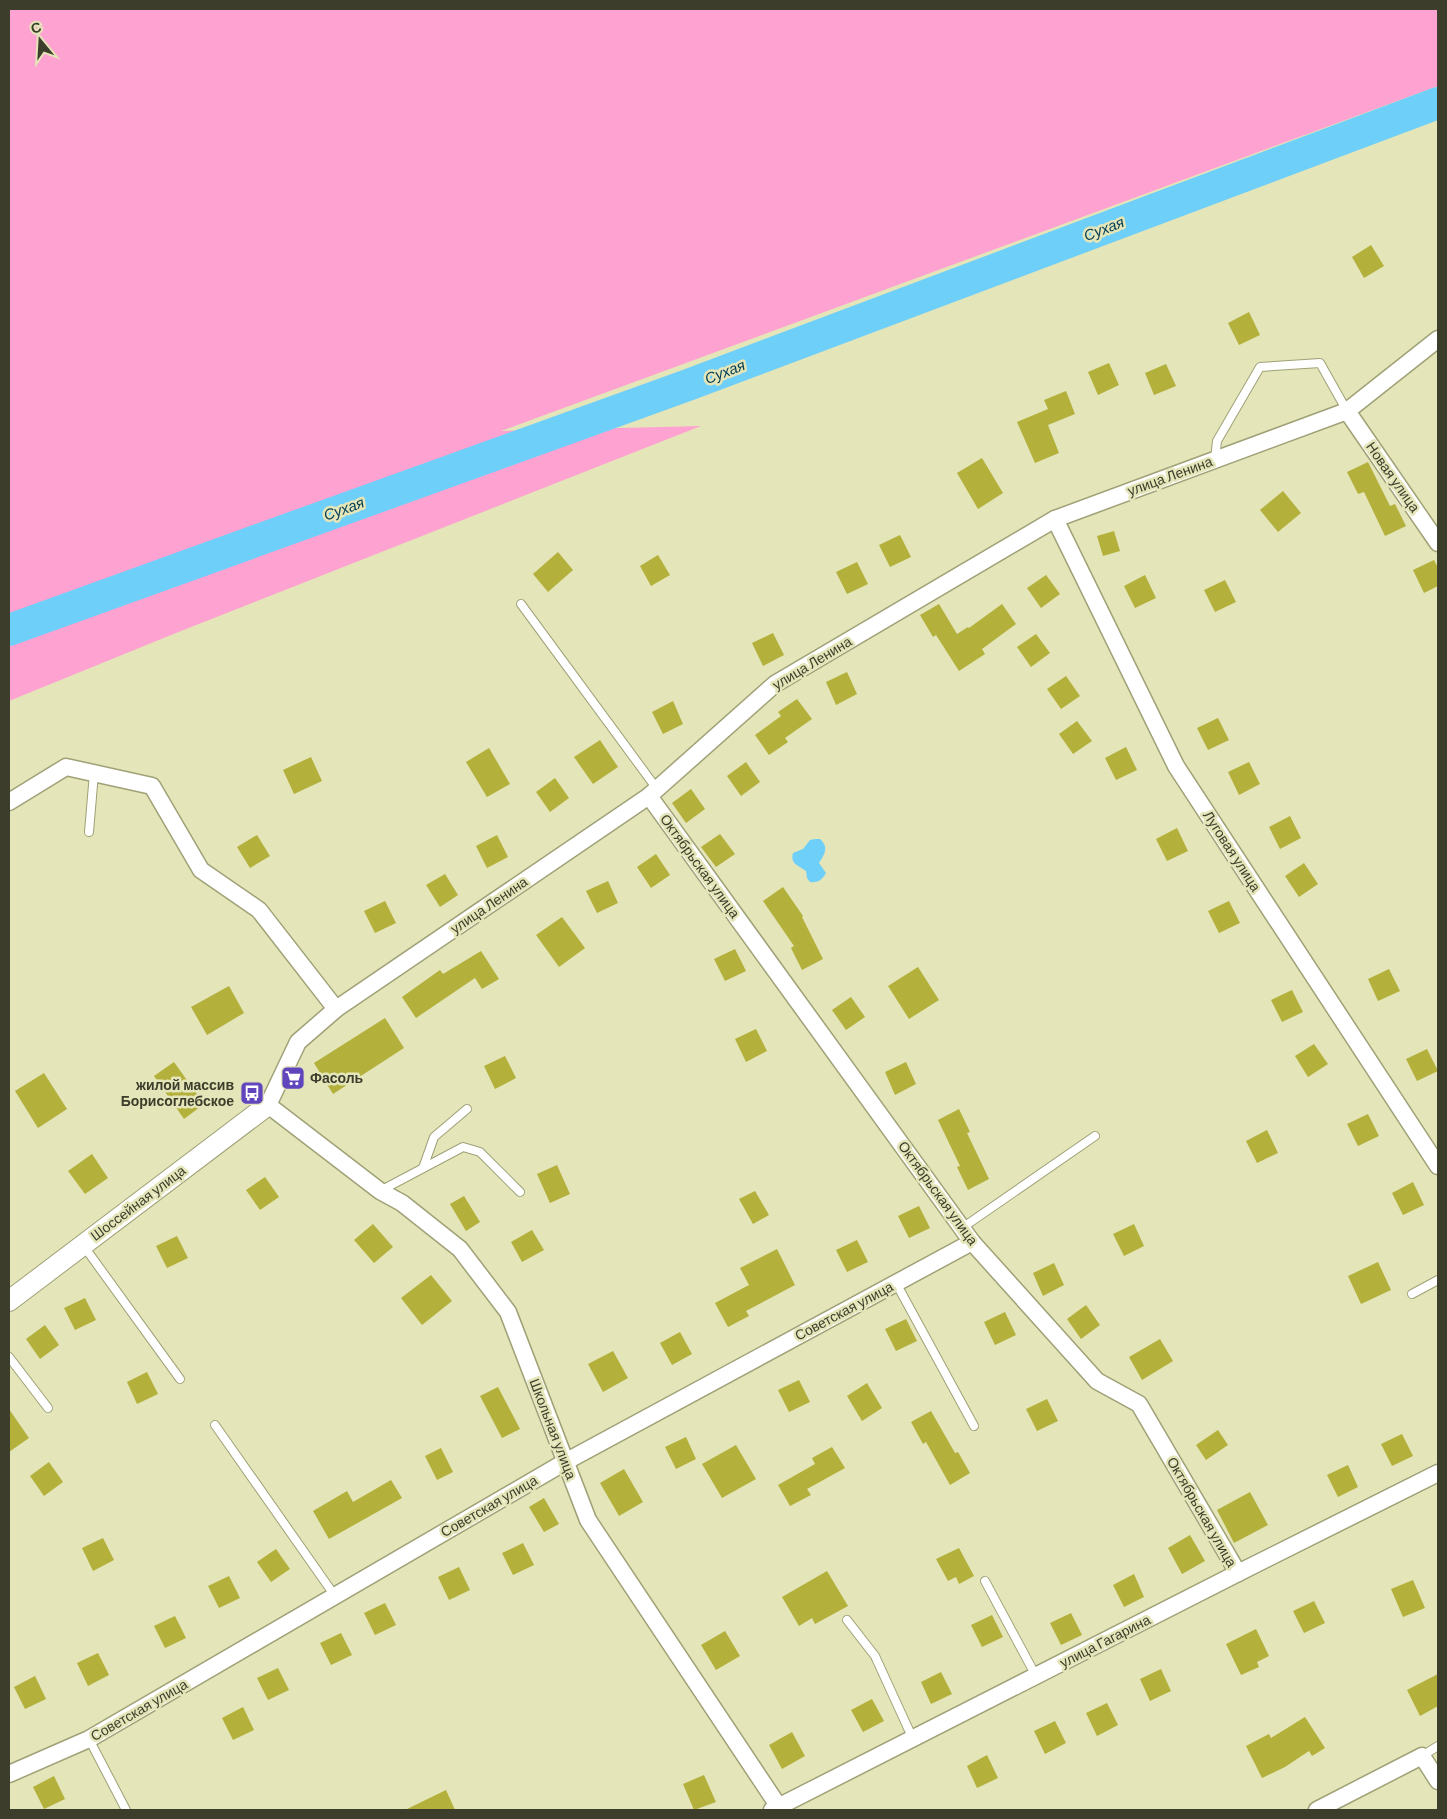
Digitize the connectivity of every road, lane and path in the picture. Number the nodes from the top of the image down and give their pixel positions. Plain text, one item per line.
1 (1438, 339) edge
2 (1347, 411) junction
3 (1215, 460) junction
4 (1056, 518) junction
5 (1438, 543) edge
6 (521, 604) dead end
7 (94, 773) junction
8 (653, 793) junction
9 (9, 802) edge
10 (89, 832) dead end
11 (336, 1009) junction
12 (268, 1105) junction
13 (467, 1109) dead end
14 (1095, 1136) dead end
15 (1438, 1166) edge
16 (423, 1168) junction
17 (380, 1191) junction
18 (520, 1192) dead end
19 (962, 1228) junction
20 (972, 1242) junction
21 (83, 1244) junction
22 (1438, 1280) edge
23 (896, 1283) junction
24 (1412, 1294) dead end
25 (9, 1301) edge
26 (9, 1357) edge
27 (180, 1379) dead end
28 (48, 1408) dead end
29 (215, 1425) dead end
30 (974, 1426) dead end
31 (565, 1462) junction
32 (1438, 1473) edge
33 (1238, 1573) junction
34 (985, 1581) dead end
35 (335, 1596) junction
36 (846, 1620) dead end
37 (1036, 1676) junction
38 (89, 1739) junction
39 (913, 1739) junction
40 (1438, 1746) edge
41 (1422, 1756) junction
42 (9, 1774) edge
43 (1438, 1781) edge
44 (777, 1809) edge
45 (126, 1810) edge
46 (1317, 1810) edge

1 - 2 street, улица Ленина
2 - 3 street, улица Ленина
2 - 3 lane
2 - 5 street, Новая улица
3 - 4 street, улица Ленина
4 - 8 street, улица Ленина
4 - 15 street, Луговая улица
6 - 8 lane
7 - 9 street
7 - 10 lane
7 - 11 street
8 - 11 street, улица Ленина
8 - 19 street, Октябрьская улица
11 - 12 street, улица Ленина
12 - 17 street, Школьная улица
12 - 21 street, Шоссейная улица
13 - 16 lane
14 - 19 lane
16 - 17 lane
16 - 18 lane
17 - 31 street, Школьная улица
19 - 20 street, Октябрьская улица
20 - 23 street, Советская улица
20 - 33 street, Октябрьская улица
21 - 25 street, Шоссейная улица
21 - 27 lane
22 - 24 lane
23 - 30 lane
23 - 31 street, Советская улица
26 - 28 lane
29 - 35 lane
31 - 35 street, Советская улица
31 - 44 street, Школьная улица
32 - 33 street, улица Гагарина
33 - 37 street, улица Гагарина
34 - 37 lane
35 - 38 street, Советская улица
36 - 39 lane
37 - 39 street, улица Гагарина
38 - 42 street, Советская улица
38 - 45 lane
39 - 44 street, улица Гагарина
40 - 41 lane
41 - 43 street
41 - 46 street

